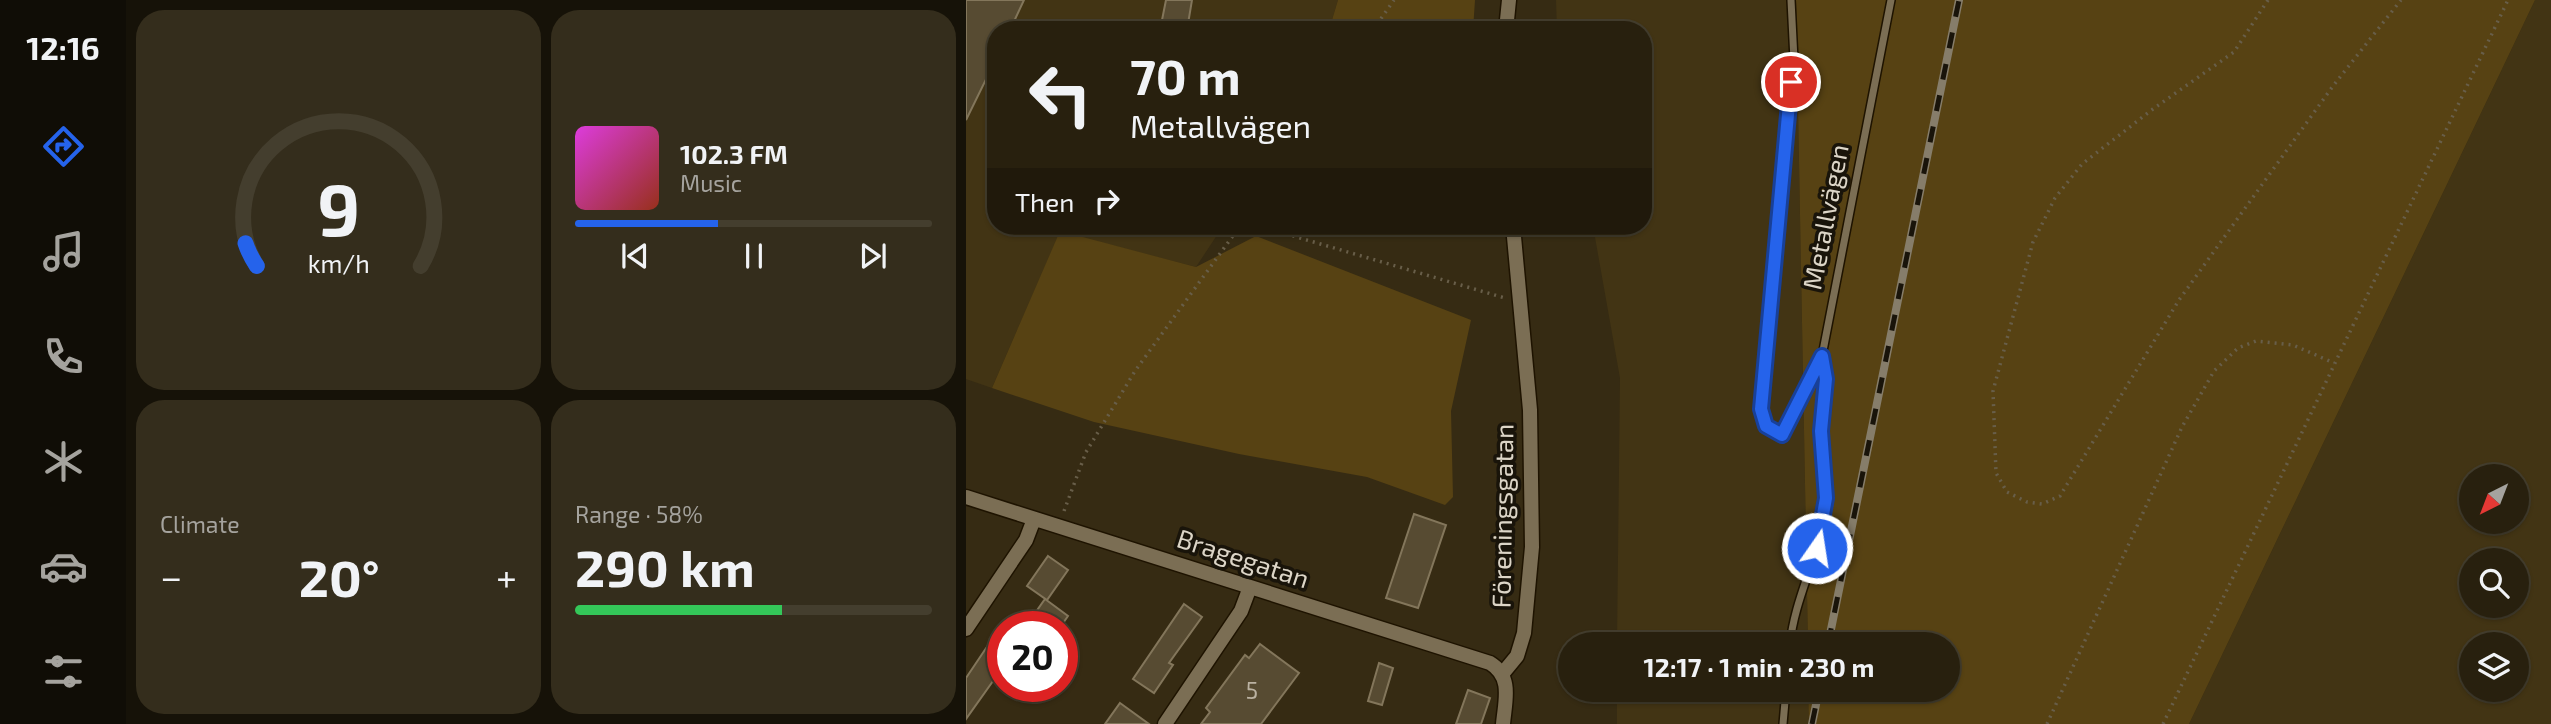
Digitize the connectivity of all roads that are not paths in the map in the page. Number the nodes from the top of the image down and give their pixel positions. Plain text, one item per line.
1 (1509, 0) edge
2 (1791, 0) edge
3 (1891, 0) edge
4 (1507, 21) edge
5 (1514, 235) edge
6 (1822, 356) junction
7 (966, 497) edge
8 (1034, 519) junction
9 (1250, 587) junction
10 (966, 629) edge
11 (1792, 632) edge
12 (1503, 673) junction
13 (1785, 702) edge
14 (1165, 724) edge
15 (1503, 724) edge
16 (1783, 724) edge

1 - 4 street
2 - 6 lane, Metallvägen
3 - 6 lane, Metallvägen
5 - 12 street, Föreningsgatan
6 - 11 lane
7 - 8 street, Bragegatan
8 - 9 street, Bragegatan
8 - 10 street
9 - 12 street, Bragegatan
9 - 14 street
12 - 15 street
13 - 16 lane

